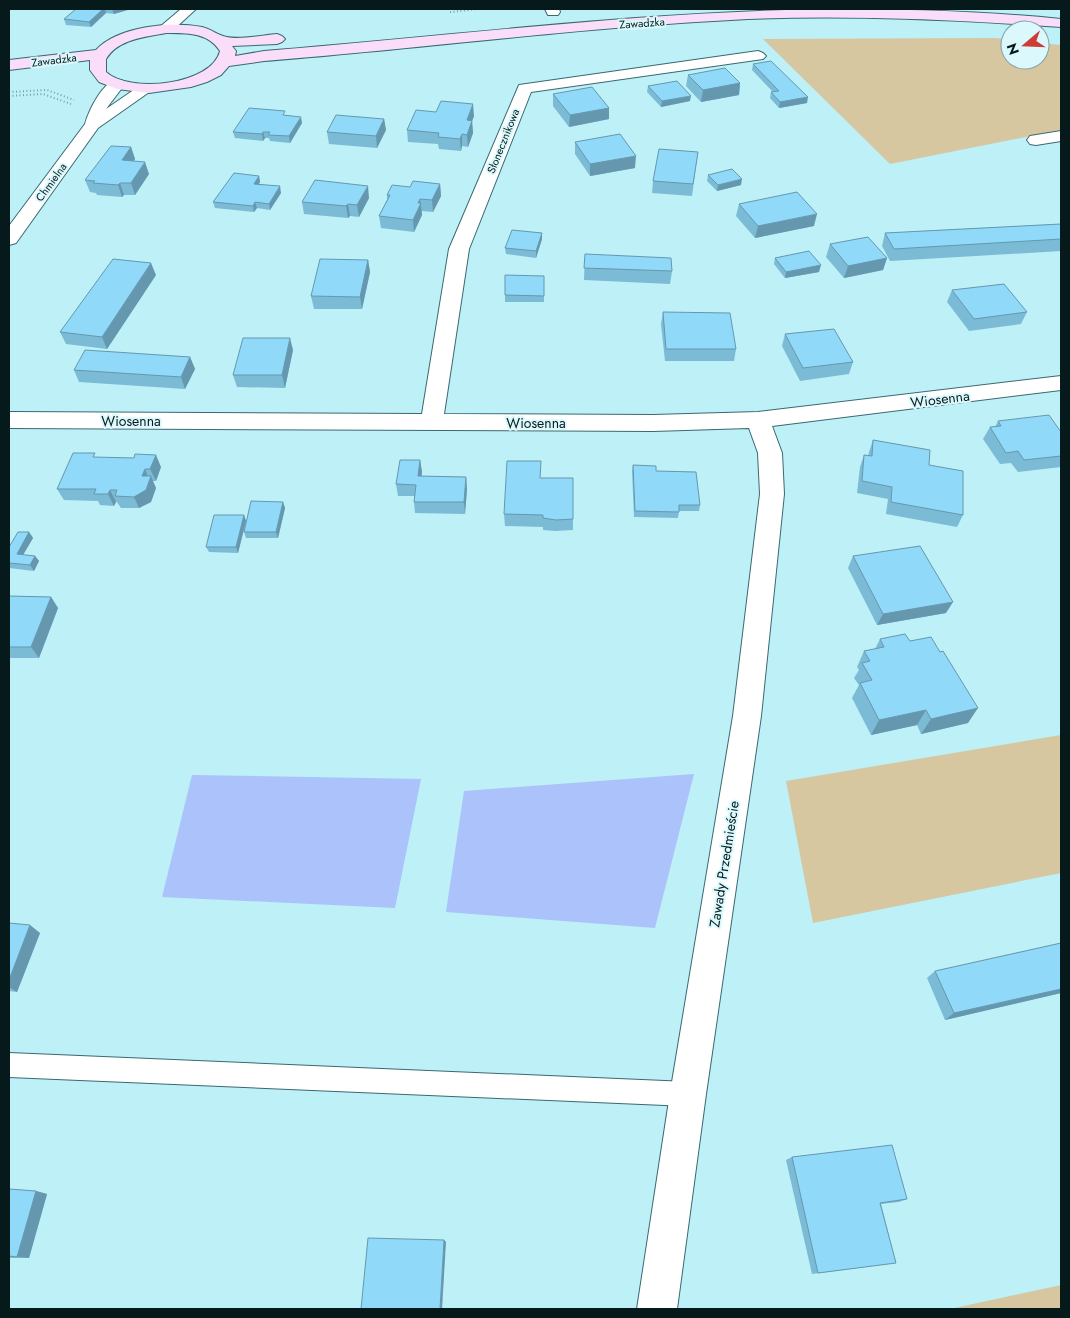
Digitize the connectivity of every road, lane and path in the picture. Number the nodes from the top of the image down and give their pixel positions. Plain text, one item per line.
1 (1038, 9) edge
2 (1061, 10) edge
3 (196, 11) edge
4 (553, 11) edge
5 (571, 11) dead end
6 (534, 14) dead end
7 (1061, 24) edge
8 (166, 29) junction
9 (194, 30) junction
10 (294, 37) dead end
11 (224, 42) junction
12 (100, 54) junction
13 (758, 56) dead end
14 (224, 62) junction
15 (9, 65) edge
16 (98, 73) junction
17 (79, 75) dead end
18 (117, 84) junction
19 (147, 88) junction
20 (93, 124) junction
21 (1061, 136) edge
22 (1036, 140) dead end
23 (12, 229) edge
24 (1061, 384) edge
25 (9, 420) edge
26 (758, 420) junction
27 (432, 422) junction
28 (9, 1065) edge
29 (688, 1094) junction
30 (657, 1309) edge

1 - 2 street
3 - 8 street
3 - 9 street
4 - 5 street
4 - 6 street
7 - 14 street, Zawadzka
8 - 9 street
8 - 12 street
9 - 11 street
10 - 11 street
11 - 14 street
12 - 15 street, Zawadzka
12 - 16 street
13 - 27 street, Słonecznikowa
14 - 19 street
16 - 17 street, Zawadzka
16 - 18 street
18 - 19 street
18 - 20 street, Chmielna
19 - 20 street, Chmielna
20 - 23 street, Chmielna
21 - 22 street
24 - 26 street, Wiosenna
25 - 27 street, Wiosenna
26 - 27 street, Wiosenna
26 - 29 street, Zawady Przedmieście
28 - 29 lane
29 - 30 street, Zawady Przedmieście

